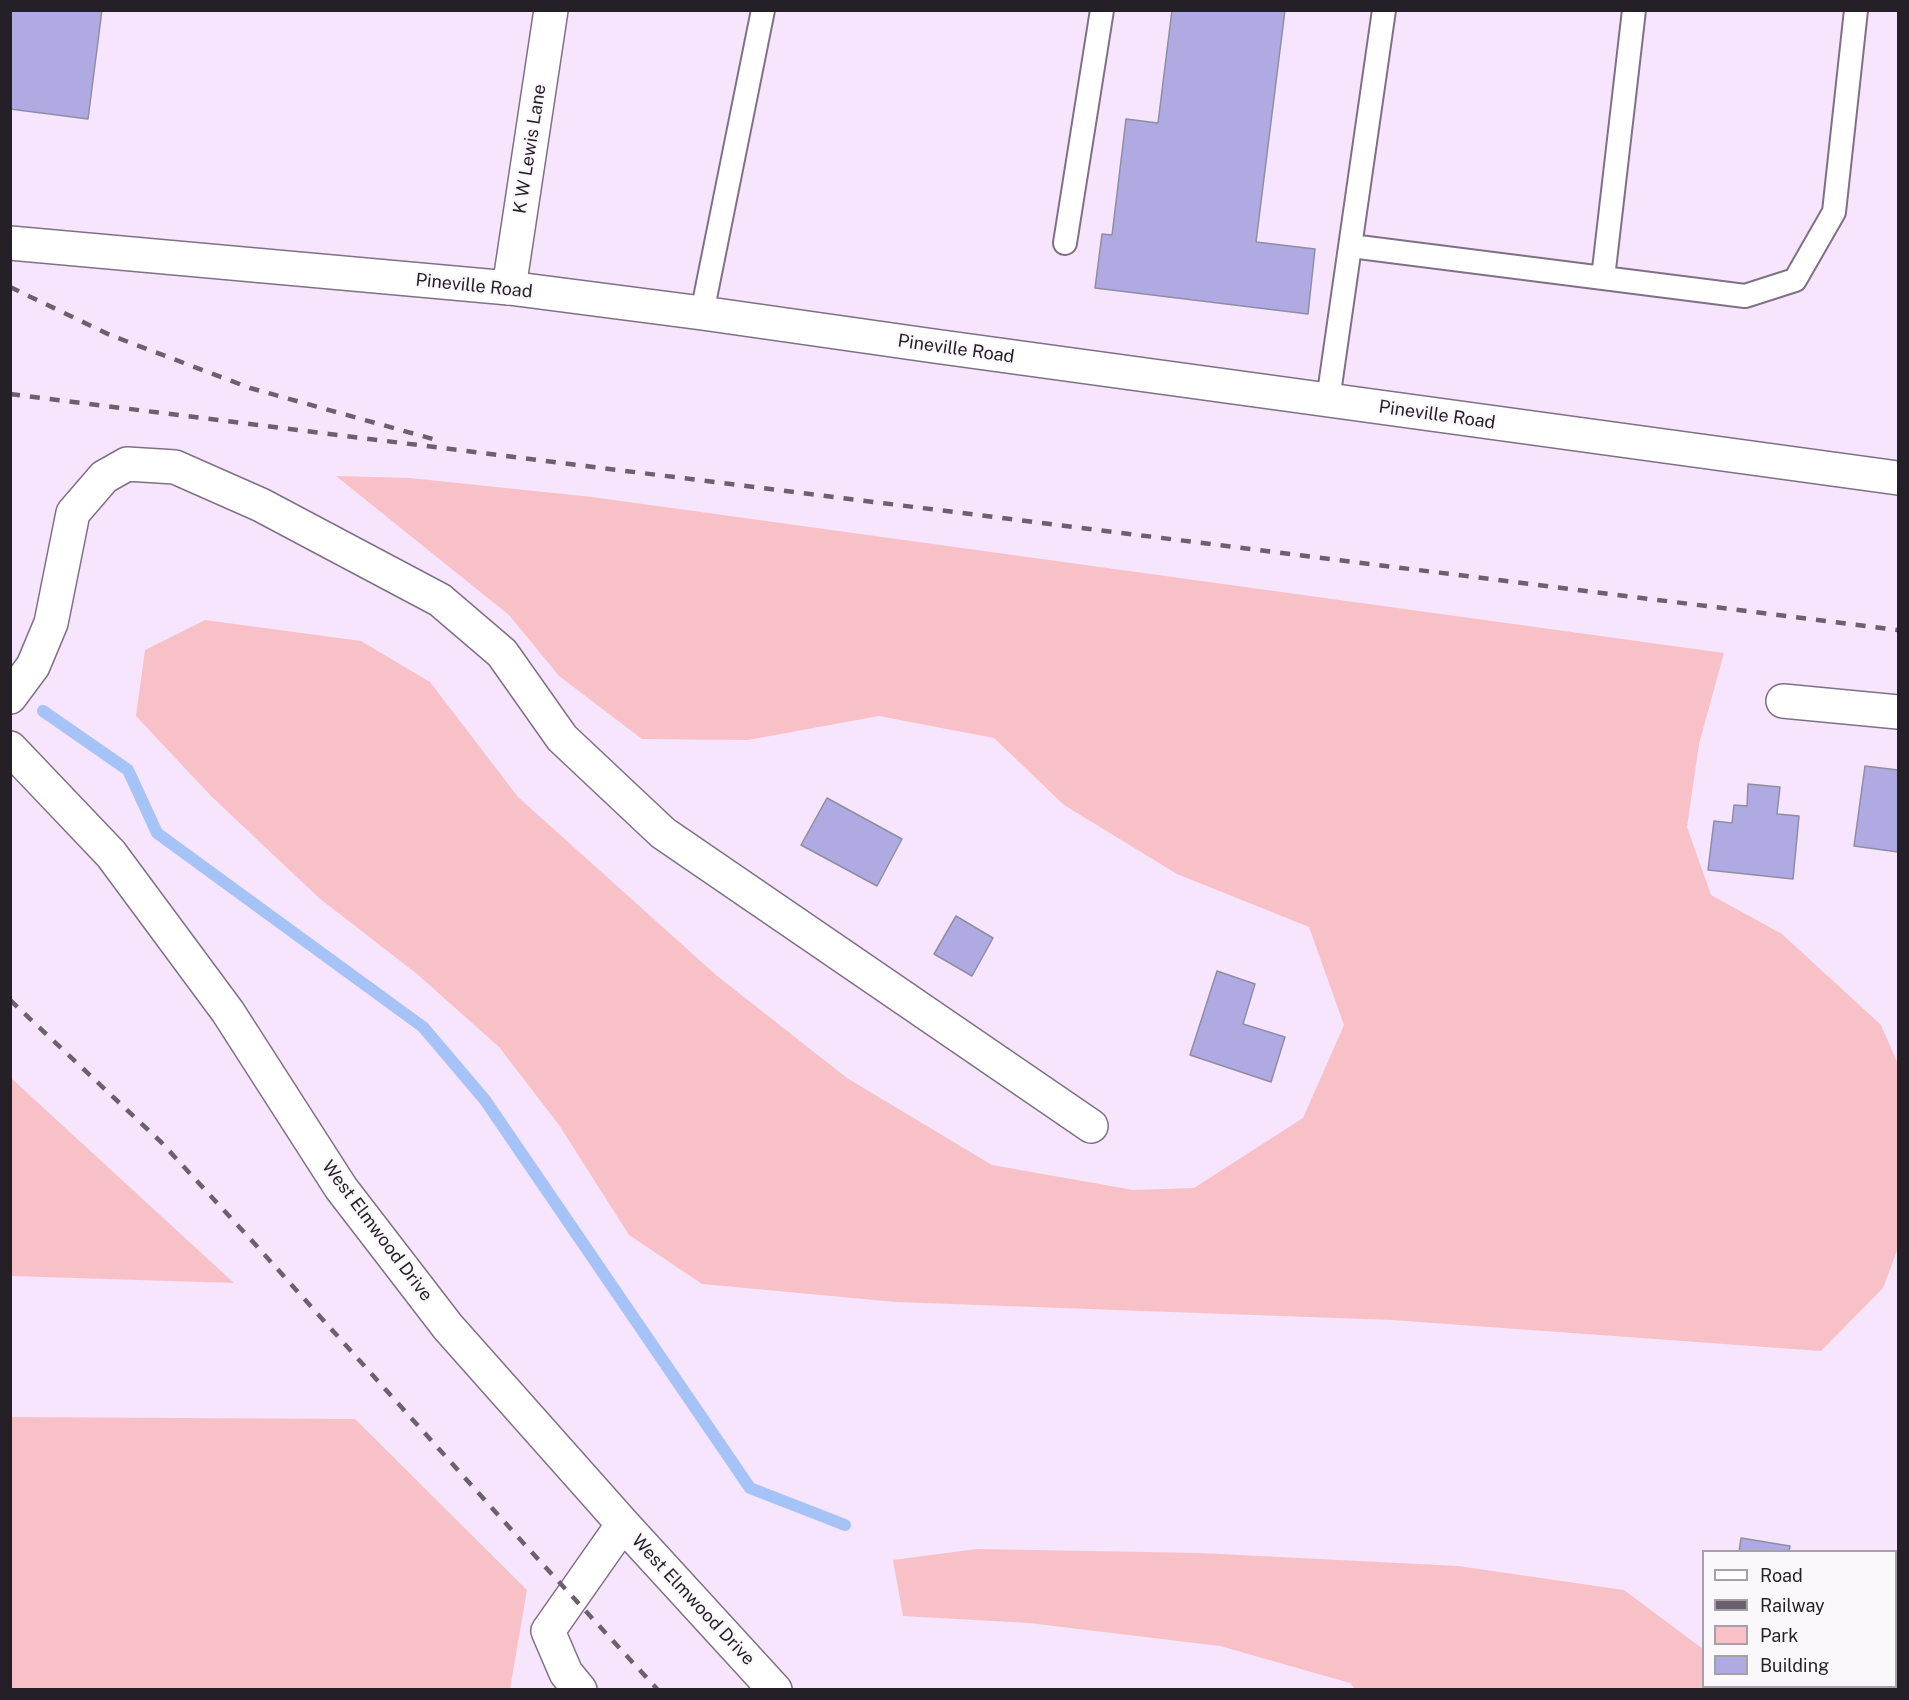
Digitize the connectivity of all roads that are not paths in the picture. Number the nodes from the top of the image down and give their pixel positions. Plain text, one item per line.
1 (551, 10) edge
2 (763, 10) edge
3 (1102, 10) edge
4 (1384, 10) edge
5 (1634, 10) edge
6 (1856, 10) edge
7 (10, 243) edge
8 (1065, 243) dead end
9 (1351, 246) junction
10 (1602, 278) junction
11 (509, 288) junction
12 (702, 313) junction
13 (1328, 400) junction
14 (1899, 478) edge
15 (10, 697) edge
16 (1783, 701) dead end
17 (1899, 712) edge
18 (10, 748) edge
19 (1091, 1126) dead end
20 (623, 1524) junction
21 (580, 1689) edge
22 (775, 1689) edge

1 - 11 street, K W Lewis Lane
2 - 12 lane
3 - 8 lane
4 - 9 lane
5 - 10 lane
6 - 10 lane
7 - 11 street, Pineville Road
9 - 10 lane
9 - 13 lane
11 - 12 street, Pineville Road
12 - 13 street, Pineville Road
13 - 14 street, Pineville Road
15 - 19 street
16 - 17 street
18 - 20 street, West Elmwood Drive
20 - 21 street
20 - 22 street, West Elmwood Drive

